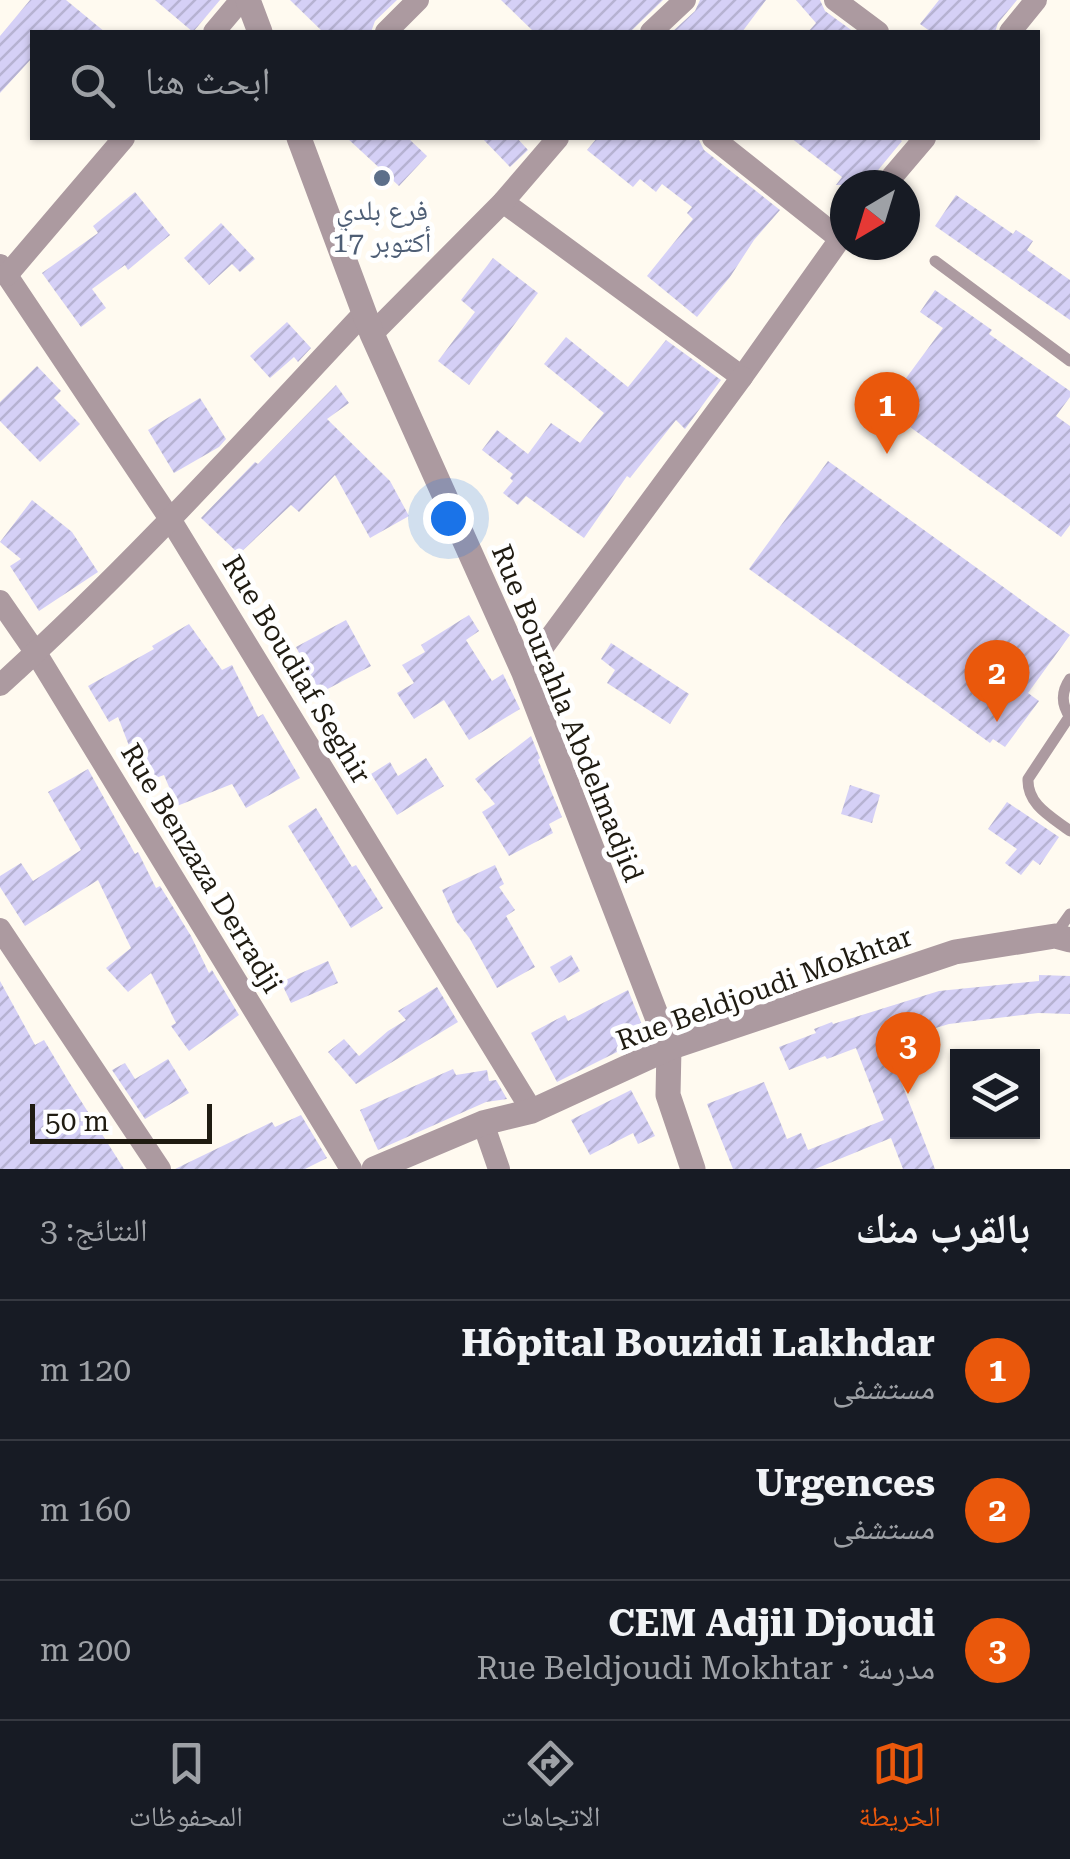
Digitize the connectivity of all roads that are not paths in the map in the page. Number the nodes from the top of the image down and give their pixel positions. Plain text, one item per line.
1 (245, 0) edge
2 (418, 0) edge
3 (684, 0) edge
4 (835, 0) edge
5 (1036, 0) edge
6 (216, 30) edge
7 (259, 30) edge
8 (388, 30) edge
9 (653, 30) edge
10 (875, 30) edge
11 (1012, 30) edge
12 (122, 140) edge
13 (300, 140) edge
14 (556, 140) edge
15 (716, 140) edge
16 (923, 140) edge
17 (898, 170) edge
18 (504, 202) junction
19 (830, 226) edge
20 (830, 254) edge
21 (935, 261) dead end
22 (4, 270) edge
23 (368, 324) junction
24 (1070, 361) edge
25 (742, 377) junction
26 (170, 519) junction
27 (0, 600) edge
28 (36, 653) junction
29 (524, 674) junction
30 (1070, 679) edge
31 (0, 685) edge
32 (1070, 717) edge
33 (1070, 831) edge
34 (1070, 914) edge
35 (0, 929) edge
36 (1062, 938) edge
37 (669, 1048) junction
38 (532, 1112) junction
39 (483, 1123) junction
40 (160, 1169) edge
41 (351, 1169) edge
42 (374, 1169) edge
43 (499, 1169) edge
44 (693, 1169) edge

1 - 6 street
1 - 7 street
2 - 8 street
3 - 9 street
4 - 10 street
5 - 11 street
12 - 22 street
13 - 23 street, Rue Bourahla Abdelmadjid
14 - 18 street
15 - 19 street
16 - 17 street
18 - 23 street
18 - 25 street
20 - 25 street
21 - 24 lane
22 - 26 street, Rue Boudiaf Seghir
23 - 26 street
23 - 29 street, Rue Bourahla Abdelmadjid
25 - 29 street
26 - 28 street
26 - 38 street, Rue Boudiaf Seghir
27 - 28 street, Rue Benzaza Derradji
28 - 31 street
28 - 41 street, Rue Benzaza Derradji
29 - 37 street, Rue Bourahla Abdelmadjid
30 - 32 lane
32 - 33 lane
34 - 36 lane
35 - 40 street
36 - 37 street, Rue Beldjoudi Mokhtar
37 - 38 street, Rue Beldjoudi Mokhtar
37 - 44 street, Rue Bourahla Abdelmadjid
38 - 39 street, Rue Beldjoudi Mokhtar
39 - 42 street, Rue Beldjoudi Mokhtar
39 - 43 street

